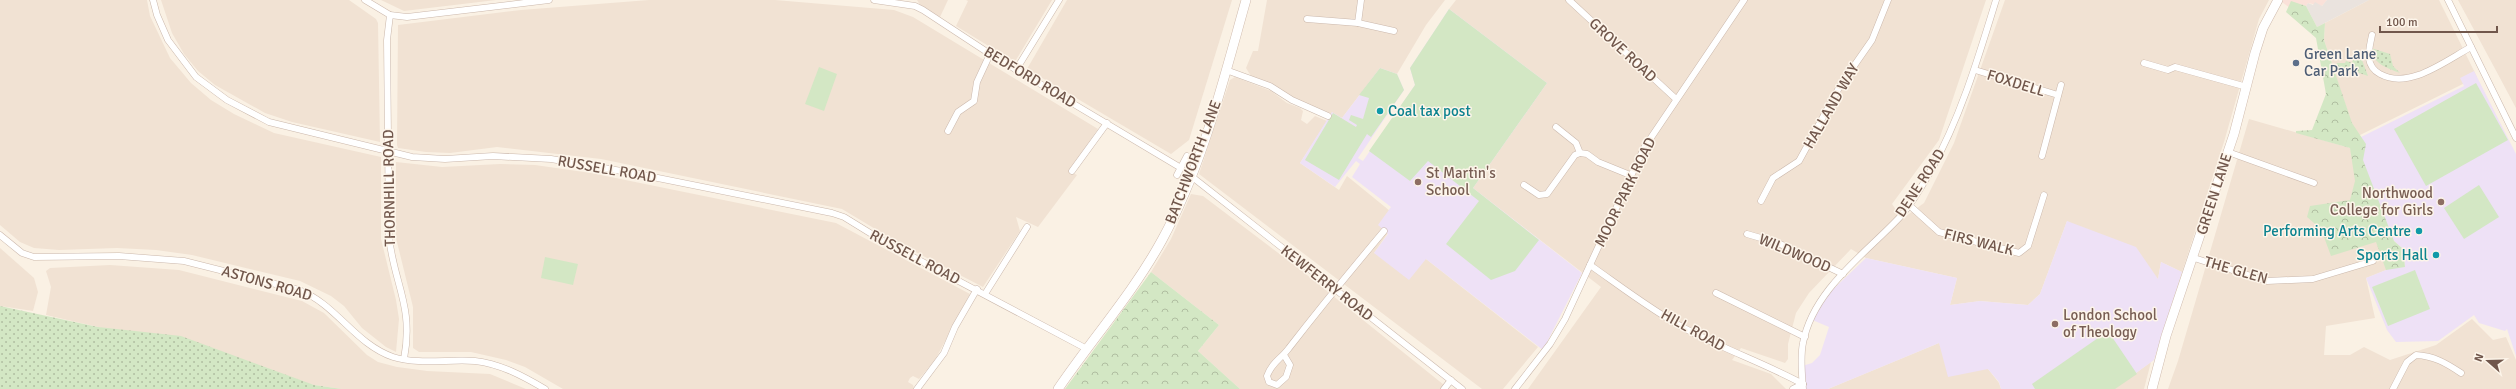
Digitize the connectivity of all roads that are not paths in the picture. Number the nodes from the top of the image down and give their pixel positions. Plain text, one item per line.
1 (153, 0) edge
2 (365, 0) edge
3 (549, 0) edge
4 (874, 0) edge
5 (1059, 0) edge
6 (1246, 0) edge
7 (1361, 0) edge
8 (1569, 0) edge
9 (1744, 0) edge
10 (1888, 0) edge
11 (1996, 0) edge
12 (2278, 0) edge
13 (2448, 0) edge
14 (390, 15) junction
15 (1307, 19) dead end
16 (1358, 23) junction
17 (1394, 31) dead end
18 (2372, 35) dead end
19 (2471, 47) junction
20 (990, 54) junction
21 (2144, 63) dead end
22 (1016, 70) junction
23 (1226, 70) junction
24 (1975, 70) junction
25 (2061, 85) dead end
26 (2247, 87) junction
27 (2058, 96) junction
28 (1676, 99) junction
29 (1328, 116) dead end
30 (1107, 123) junction
31 (1556, 127) dead end
32 (948, 131) dead end
33 (2516, 138) edge
34 (388, 152) junction
35 (2228, 152) junction
36 (1580, 154) junction
37 (1188, 156) dead end
38 (2042, 156) dead end
39 (1181, 168) junction
40 (1072, 171) dead end
41 (1177, 175) dead end
42 (1630, 175) junction
43 (1191, 176) junction
44 (2314, 182) dead end
45 (1524, 185) dead end
46 (2044, 195) dead end
47 (1761, 201) dead end
48 (1909, 205) junction
49 (1027, 227) dead end
50 (1384, 231) dead end
51 (1747, 234) dead end
52 (0, 235) edge
53 (2194, 258) junction
54 (2373, 261) dead end
55 (1590, 265) junction
56 (1843, 274) junction
57 (1335, 289) junction
58 (977, 290) junction
59 (1716, 293) dead end
60 (985, 294) junction
61 (1805, 337) junction
62 (1087, 349) junction
63 (1284, 355) junction
64 (404, 359) junction
65 (2461, 373) dead end
66 (1451, 380) junction
67 (1803, 387) edge
68 (545, 389) edge
69 (918, 389) edge
70 (1058, 389) edge
71 (1444, 389) edge
72 (1462, 389) edge
73 (1514, 389) edge
74 (1794, 389) edge
75 (2152, 389) edge
76 (2393, 389) edge

1 - 34 street, RUSSELL ROAD
2 - 14 street
3 - 14 street
4 - 20 street, BEDFORD ROAD
5 - 22 street
6 - 23 street, BATCHWORTH LANE
7 - 16 street
8 - 28 street, GROVE ROAD
9 - 28 street, MOOR PARK ROAD
10 - 47 street, HALLAND WAY
11 - 24 street, DENE ROAD
12 - 26 street, GREEN LANE
13 - 19 street
14 - 34 street, THORNHILL ROAD
15 - 16 street
16 - 17 street
18 - 19 street
19 - 33 street
20 - 22 street, BEDFORD ROAD
20 - 32 street
21 - 26 street
22 - 30 street, BEDFORD ROAD
23 - 29 street
23 - 43 street, BATCHWORTH LANE
24 - 27 street, FOXDELL
24 - 48 street, DENE ROAD
25 - 27 street, FOXDELL
26 - 35 street, GREEN LANE
27 - 38 street, FOXDELL
28 - 42 street, MOOR PARK ROAD
30 - 39 street, BEDFORD ROAD
30 - 40 street
31 - 36 street
34 - 58 street, RUSSELL ROAD
34 - 64 street, THORNHILL ROAD
35 - 44 street
35 - 53 street, GREEN LANE
36 - 42 street
36 - 45 street
37 - 39 street
39 - 41 street
42 - 55 street, MOOR PARK ROAD
43 - 57 street, KEWFERRY ROAD
43 - 62 street, BATCHWORTH LANE
46 - 48 street, FIRS WALK
48 - 56 street, DENE ROAD
49 - 60 street
50 - 57 street
51 - 56 street, WILDWOOD
52 - 64 street, ASTONS ROAD
53 - 54 street, THE GLEN
53 - 75 street, GREEN LANE
55 - 67 street, HILL ROAD
55 - 73 street, MOOR PARK ROAD
56 - 61 street, DENE ROAD
57 - 63 street
57 - 66 street, KEWFERRY ROAD
58 - 60 street, RUSSELL ROAD
58 - 69 street
59 - 61 street
60 - 62 street, RUSSELL ROAD
61 - 67 street, DENE ROAD
62 - 70 street, BATCHWORTH LANE
63 - 63 street
64 - 68 street, ASTONS ROAD
65 - 76 street
66 - 71 street
66 - 72 street, KEWFERRY ROAD
67 - 74 street

